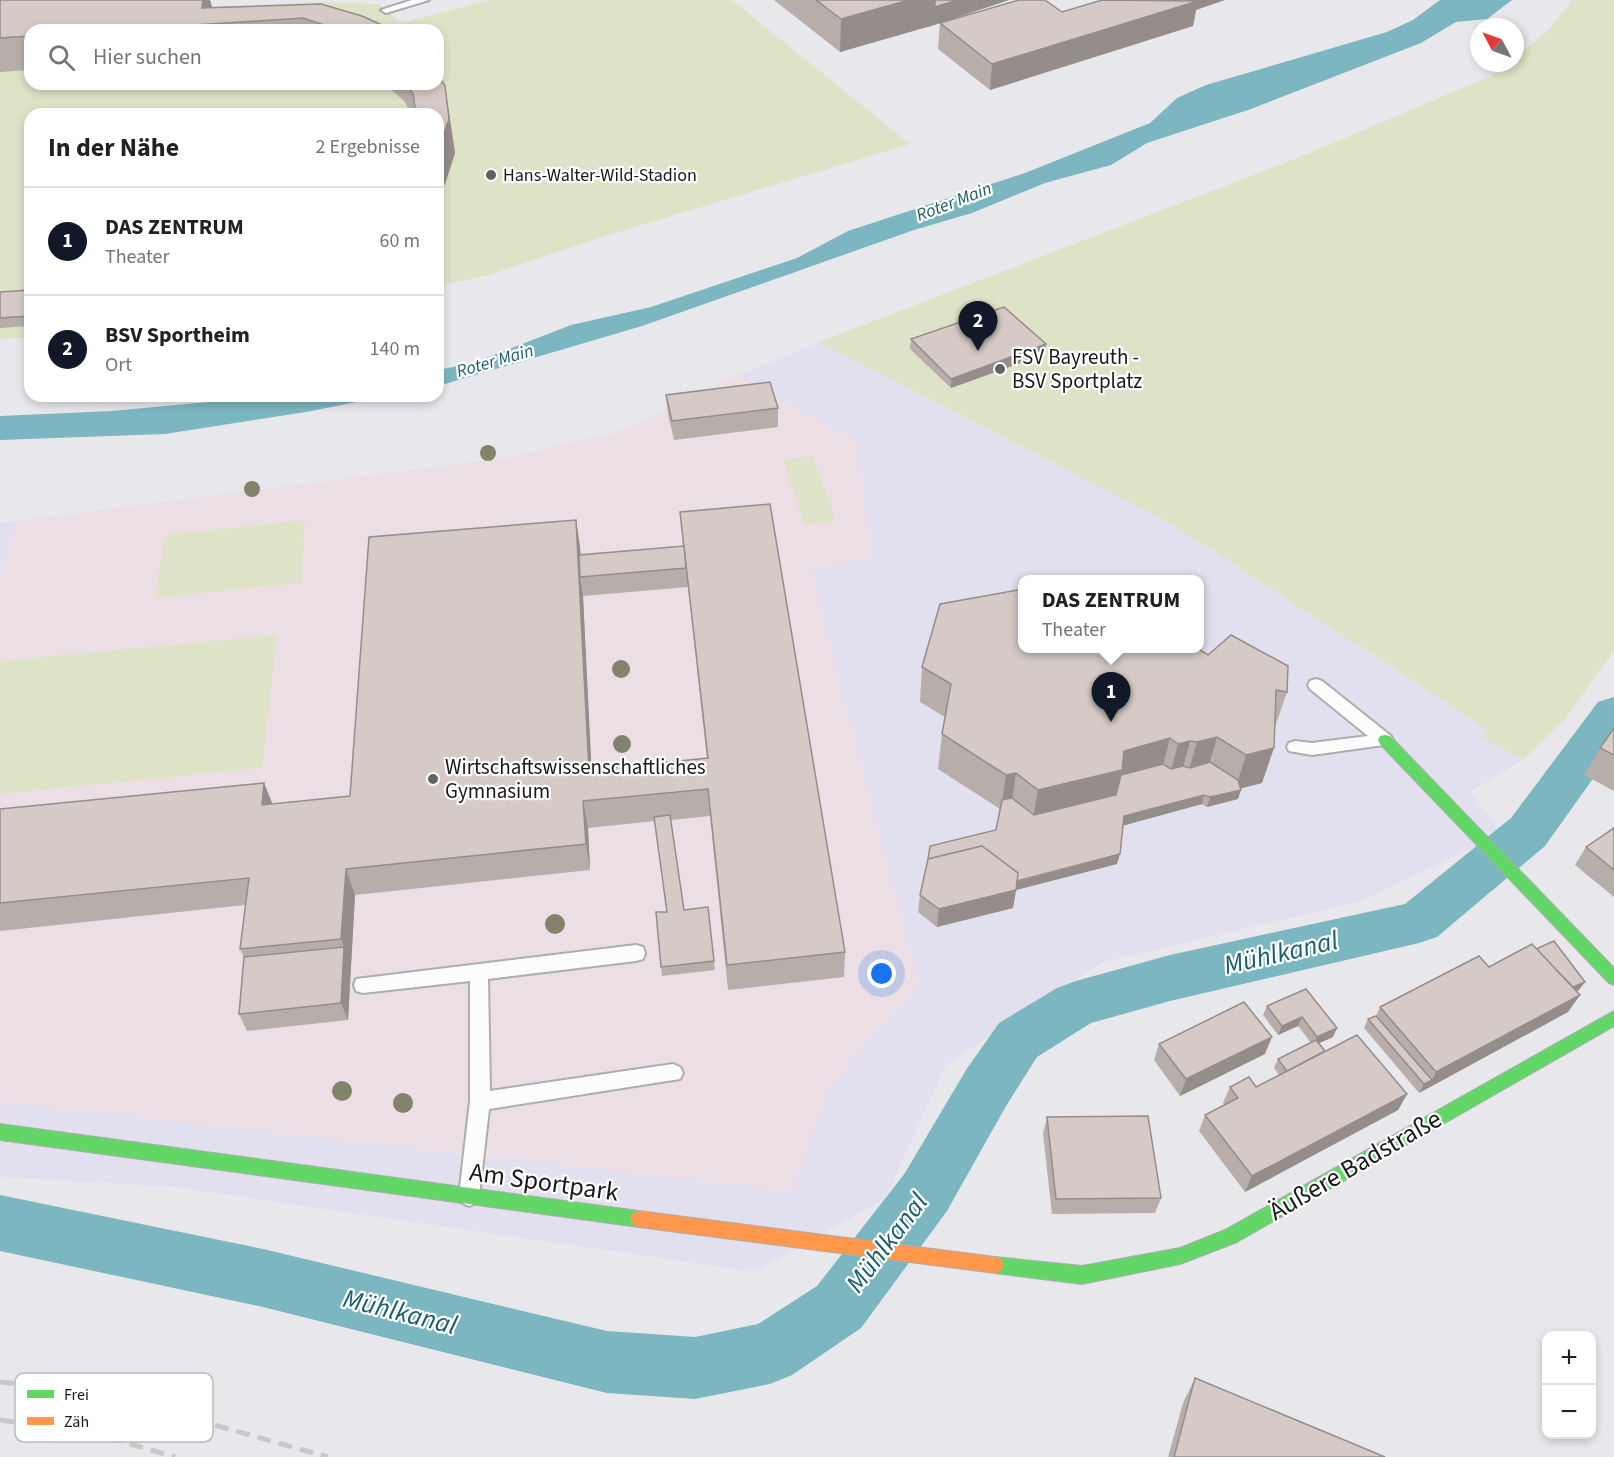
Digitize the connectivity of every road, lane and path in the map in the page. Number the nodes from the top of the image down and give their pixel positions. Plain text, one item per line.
1 (424, 0) edge
2 (386, 10) dead end
3 (1316, 686) dead end
4 (1385, 740) junction
5 (1295, 747) dead end
6 (636, 953) dead end
7 (478, 972) junction
8 (1614, 978) edge
9 (363, 985) dead end
10 (1614, 1018) edge
11 (673, 1073) dead end
12 (480, 1101) junction
13 (0, 1132) edge
14 (469, 1196) junction
15 (1082, 1275) joint

1 - 2 lane
3 - 4 lane
4 - 5 lane
4 - 8 street
6 - 7 lane
7 - 9 lane
7 - 12 lane
10 - 15 street, Äußere Badstraße
11 - 12 lane
12 - 14 lane
13 - 14 street, Am Sportpark
14 - 15 street, Am Sportpark

